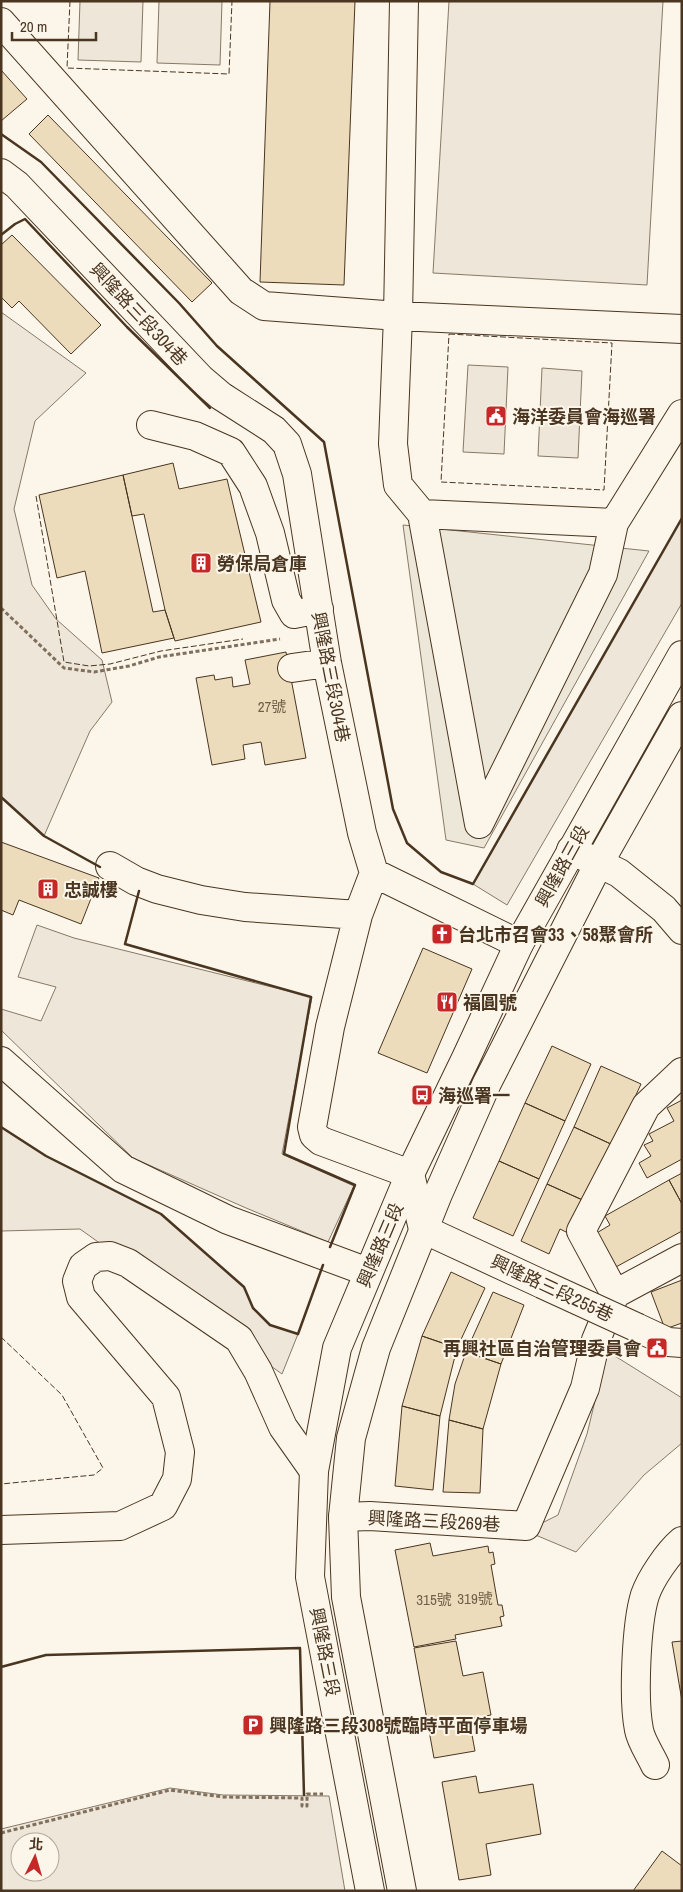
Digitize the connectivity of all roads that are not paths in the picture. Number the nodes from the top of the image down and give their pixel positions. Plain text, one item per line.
1 (404, 1) edge
2 (1, 22) edge
3 (1, 173) edge
4 (398, 316) junction
5 (682, 329) edge
6 (682, 414) edge
7 (151, 425) dead end
8 (422, 514) junction
9 (614, 523) junction
10 (319, 609) junction
11 (682, 655) edge
12 (327, 662) junction
13 (292, 668) dead end
14 (682, 716) edge
15 (571, 850) junction
16 (599, 863) junction
17 (110, 866) dead end
18 (374, 873) junction
19 (358, 916) junction
20 (682, 930) edge
21 (519, 944) junction
22 (1, 1061) edge
23 (682, 1072) edge
24 (410, 1174) junction
25 (423, 1229) junction
26 (682, 1258) edge
27 (368, 1272) junction
28 (615, 1294) junction
29 (682, 1342) edge
30 (314, 1471) junction
31 (343, 1517) junction
32 (1, 1530) edge
33 (682, 1541) edge
34 (655, 1765) dead end
35 (370, 1891) edge
36 (402, 1891) edge

1 - 4 main road
2 - 4 main road
3 - 10 main road, 興隆路三段304巷
4 - 5 main road
4 - 8 main road
6 - 9 main road
7 - 10 main road
8 - 9 main road
8 - 9 main road
10 - 12 main road, 興隆路三段304巷
11 - 15 main road, 興隆路三段
12 - 13 main road
12 - 18 main road, 興隆路三段304巷
14 - 16 main road, 興隆路三段
15 - 16 main road
15 - 21 main road, 興隆路三段
16 - 20 main road
16 - 25 main road, 興隆路三段
17 - 19 main road
18 - 19 main road
18 - 21 main road
19 - 24 main road
21 - 24 main road, 興隆路三段
22 - 27 main road
23 - 28 main road
24 - 25 main road
24 - 27 main road, 興隆路三段
25 - 29 main road, 興隆路三段255巷, bridge
25 - 31 main road, 興隆路三段
26 - 28 main road
27 - 30 main road, 興隆路三段
28 - 31 main road, 興隆路三段269巷
30 - 32 main road
30 - 35 main road, 興隆路三段
31 - 36 main road, 興隆路三段
33 - 34 main road

